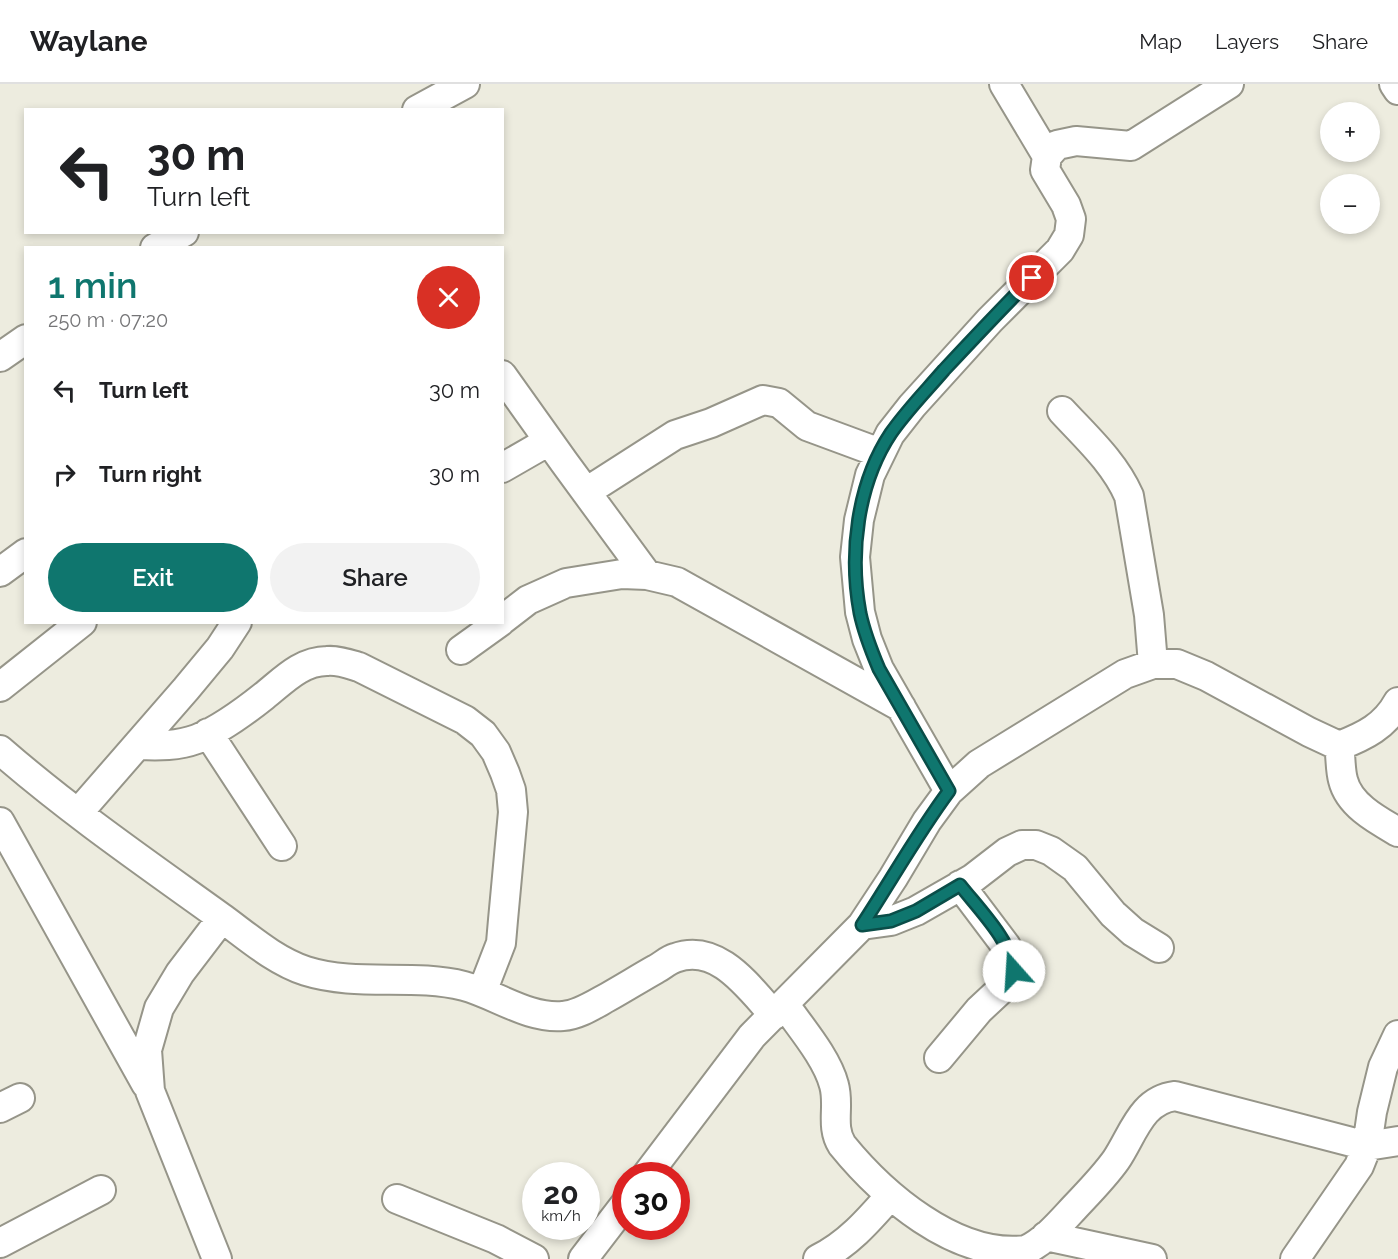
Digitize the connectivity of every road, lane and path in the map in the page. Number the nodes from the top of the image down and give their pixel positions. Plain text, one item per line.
1 (465, 84) edge
2 (1004, 84) edge
3 (1229, 84) edge
4 (1394, 84) edge
5 (1398, 90) edge
6 (421, 108) edge
7 (1047, 156) junction
8 (180, 234) edge
9 (159, 246) edge
10 (24, 340) edge
11 (0, 357) edge
12 (504, 378) edge
13 (1062, 411) dead end
14 (549, 441) junction
15 (880, 453) junction
16 (504, 467) edge
17 (586, 492) junction
18 (24, 555) edge
19 (0, 572) edge
20 (647, 575) junction
21 (504, 619) edge
22 (79, 624) edge
23 (236, 624) edge
24 (497, 624) edge
25 (461, 650) dead end
26 (1153, 664) junction
27 (0, 687) edge
28 (1398, 702) edge
29 (903, 708) junction
30 (208, 733) junction
31 (138, 745) junction
32 (1340, 746) junction
33 (0, 750) edge
34 (949, 791) junction
35 (78, 813) junction
36 (0, 822) edge
37 (1398, 832) edge
38 (282, 846) dead end
39 (960, 885) junction
40 (222, 918) junction
41 (862, 925) junction
42 (1160, 948) dead end
43 (482, 992) junction
44 (780, 1010) junction
45 (1398, 1035) edge
46 (939, 1058) dead end
47 (150, 1091) junction
48 (1389, 1144) edge
49 (657, 1162) edge
50 (101, 1190) dead end
51 (889, 1197) junction
52 (398, 1199) dead end
53 (612, 1221) edge
54 (1046, 1236) junction
55 (0, 1243) edge
56 (217, 1259) edge
57 (534, 1259) edge
58 (583, 1259) edge
59 (818, 1259) edge
60 (1152, 1259) edge
61 (1295, 1259) edge

1 - 6 street
2 - 7 street
3 - 7 street
4 - 5 street
7 - 15 street
8 - 9 street
10 - 11 street
12 - 14 street
13 - 26 street
14 - 16 street
14 - 17 street
15 - 17 street
15 - 29 street
17 - 20 street
18 - 19 street
20 - 21 street
20 - 29 street
22 - 27 street
23 - 31 street
24 - 25 street
26 - 32 street
26 - 34 street
28 - 32 street
29 - 34 street
30 - 31 street
30 - 38 street
30 - 43 street
31 - 35 street
32 - 37 street
33 - 35 street
34 - 41 street
35 - 40 street
36 - 47 street
39 - 41 street
39 - 42 street
39 - 46 street
40 - 43 street
40 - 47 street
41 - 44 street
43 - 44 street
44 - 49 street
44 - 51 street
45 - 48 street
47 - 56 street
48 - 54 street
48 - 61 street
50 - 55 street
51 - 54 street
51 - 59 street
52 - 57 street
53 - 58 street
54 - 60 street

